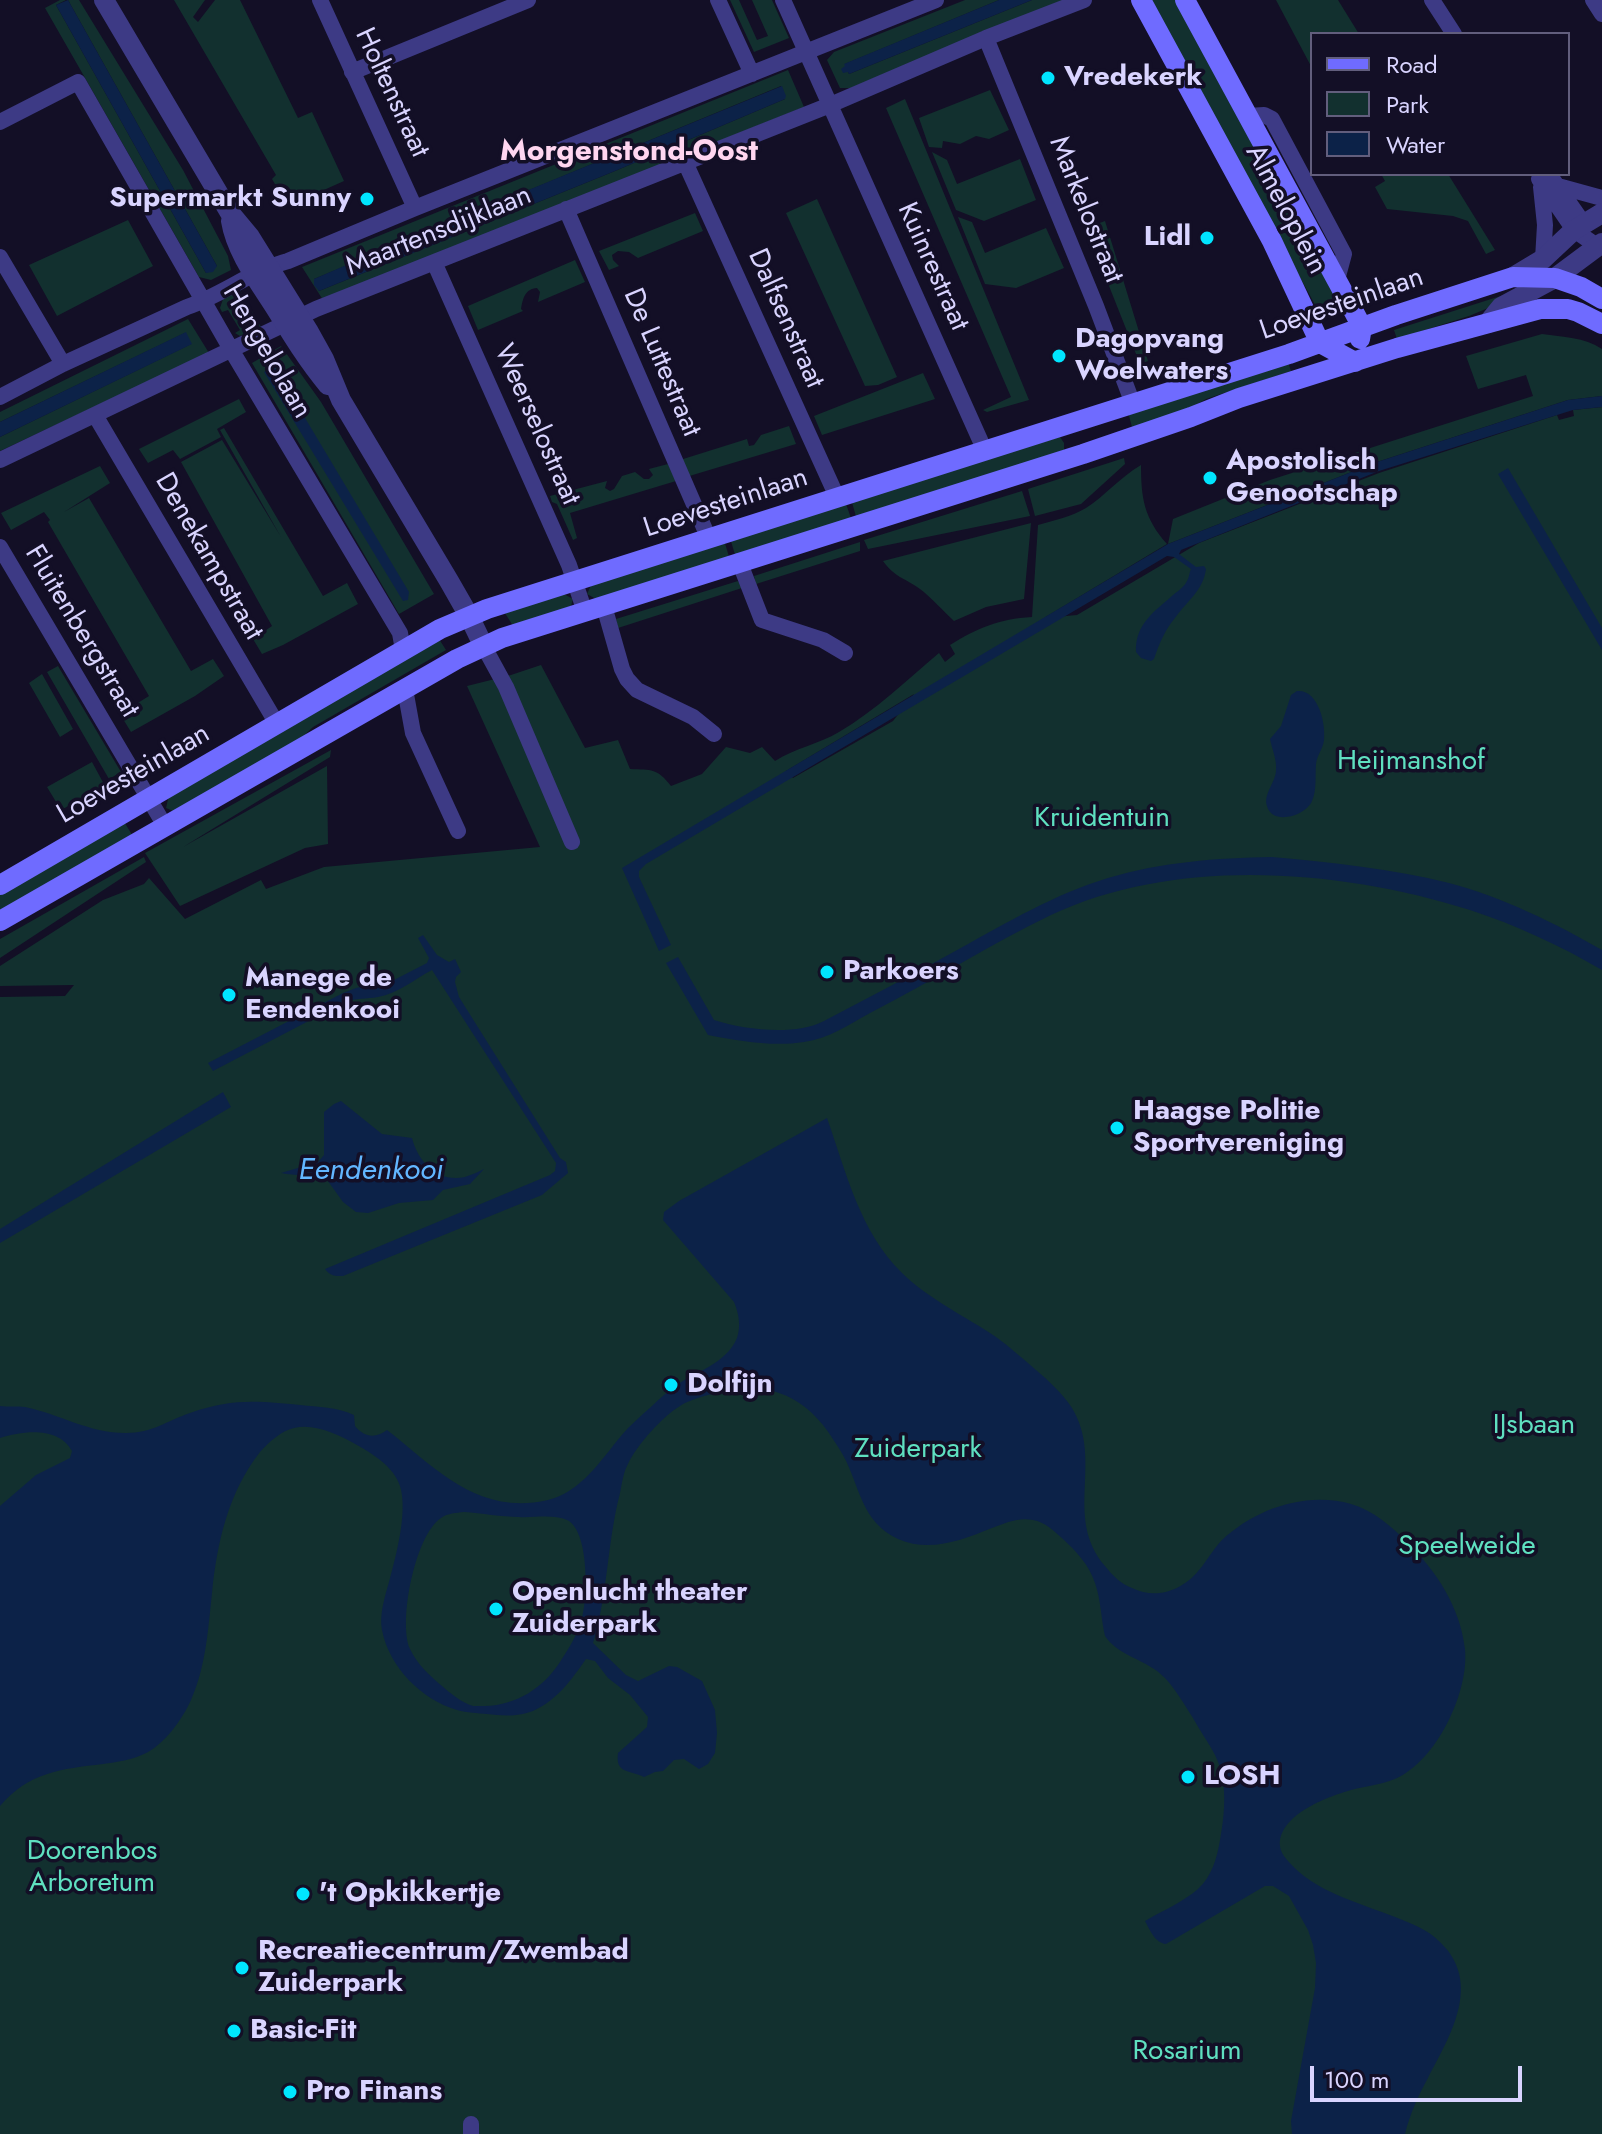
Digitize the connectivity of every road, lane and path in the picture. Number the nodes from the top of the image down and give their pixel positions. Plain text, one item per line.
1 (104, 0) edge
2 (320, 0) edge
3 (528, 0) edge
4 (718, 0) edge
5 (783, 0) edge
6 (936, 0) edge
7 (1084, 0) edge
8 (1141, 0) edge
9 (1185, 0) edge
10 (1432, 0) edge
11 (1593, 0) edge
12 (1602, 14) edge
13 (1453, 32) edge
14 (986, 38) junction
15 (806, 52) junction
16 (352, 72) junction
17 (752, 74) junction
18 (830, 105) junction
19 (0, 122) edge
20 (685, 162) junction
21 (1546, 178) edge
22 (1602, 198) edge
23 (415, 208) junction
24 (566, 209) junction
25 (1602, 213) edge
26 (1579, 227) junction
27 (1600, 247) edge
28 (0, 257) edge
29 (434, 262) junction
30 (261, 270) junction
31 (1549, 274) junction
32 (1602, 299) edge
33 (204, 301) junction
34 (1568, 309) junction
35 (293, 322) junction
36 (1488, 323) junction
37 (1602, 324) edge
38 (1362, 327) junction
39 (1320, 343) junction
40 (232, 351) junction
41 (1355, 362) junction
42 (63, 364) junction
43 (0, 397) edge
44 (1133, 404) junction
45 (95, 415) junction
46 (985, 451) junction
47 (0, 460) edge
48 (837, 497) junction
49 (709, 539) junction
50 (0, 547) edge
51 (739, 561) junction
52 (575, 581) junction
53 (595, 609) junction
54 (469, 616) junction
55 (483, 645) junction
56 (403, 650) junction
57 (845, 653) dead end
58 (405, 689) junction
59 (277, 724) junction
60 (714, 734) dead end
61 (149, 799) junction
62 (165, 826) junction
63 (458, 831) dead end
64 (572, 842) dead end
65 (0, 885) edge
66 (0, 921) edge

1 - 30 street, Hengelolaan
2 - 16 street, Holtenstraat
3 - 16 street
4 - 17 street
5 - 15 street, Kuinrestraat
6 - 15 street, Maartensdijklaan
7 - 14 street, Maartensdijklaan
8 - 39 main road, Almeloplein
9 - 38 main road, Almeloplein
10 - 13 street
11 - 12 street
14 - 18 street, Maartensdijklaan
14 - 44 street, Markelostraat
15 - 17 street, Maartensdijklaan
15 - 18 street, Kuinrestraat
16 - 23 street, Holtenstraat
17 - 23 street, Maartensdijklaan
18 - 20 street, Maartensdijklaan
18 - 46 street, Kuinrestraat
19 - 33 street, Hengelolaan
20 - 24 street, Maartensdijklaan
20 - 48 street, Dalfsenstraat
21 - 22 street
21 - 26 street
21 - 31 street
23 - 30 street, Maartensdijklaan
24 - 29 street, Maartensdijklaan
24 - 49 street, De Luttestraat
25 - 26 street
26 - 27 street
26 - 31 street
27 - 31 street
28 - 42 street
29 - 35 street, Maartensdijklaan
29 - 52 street, Weerselostraat
30 - 33 street, Maartensdijklaan
30 - 35 street, Hengelolaan
31 - 32 main road
31 - 34 street
31 - 36 street
31 - 38 main road, Loevesteinlaan
33 - 40 street, Hengelolaan
33 - 42 street, Maartensdijklaan
34 - 36 main road, Loevesteinlaan
34 - 37 main road
35 - 40 street, Maartensdijklaan
35 - 54 street, Hengelolaan
36 - 41 main road, Loevesteinlaan
38 - 39 main road, Loevesteinlaan
38 - 41 main road
39 - 41 main road
39 - 44 main road, Loevesteinlaan
40 - 45 street, Maartensdijklaan
40 - 56 street, Hengelolaan
41 - 51 main road, Loevesteinlaan
42 - 43 street, Maartensdijklaan
44 - 46 main road, Loevesteinlaan
45 - 47 street, Maartensdijklaan
45 - 59 street, Denekampstraat
46 - 48 main road, Loevesteinlaan
48 - 49 main road, Loevesteinlaan
49 - 52 main road, Loevesteinlaan
50 - 61 street, Fluitenbergstraat
51 - 53 main road, Loevesteinlaan
51 - 57 street, Loevesteinlaan
52 - 53 street, Weerselostraat
52 - 54 main road, Loevesteinlaan
53 - 55 main road, Loevesteinlaan
53 - 60 street
54 - 55 street, Hengelolaan
54 - 56 main road, Loevesteinlaan
55 - 58 main road, Loevesteinlaan
55 - 64 street
56 - 59 main road, Loevesteinlaan
58 - 62 main road, Loevesteinlaan
58 - 63 street
59 - 61 main road, Loevesteinlaan
61 - 62 street, Fluitenbergstraat
61 - 65 main road, Loevesteinlaan
62 - 66 main road, Loevesteinlaan

